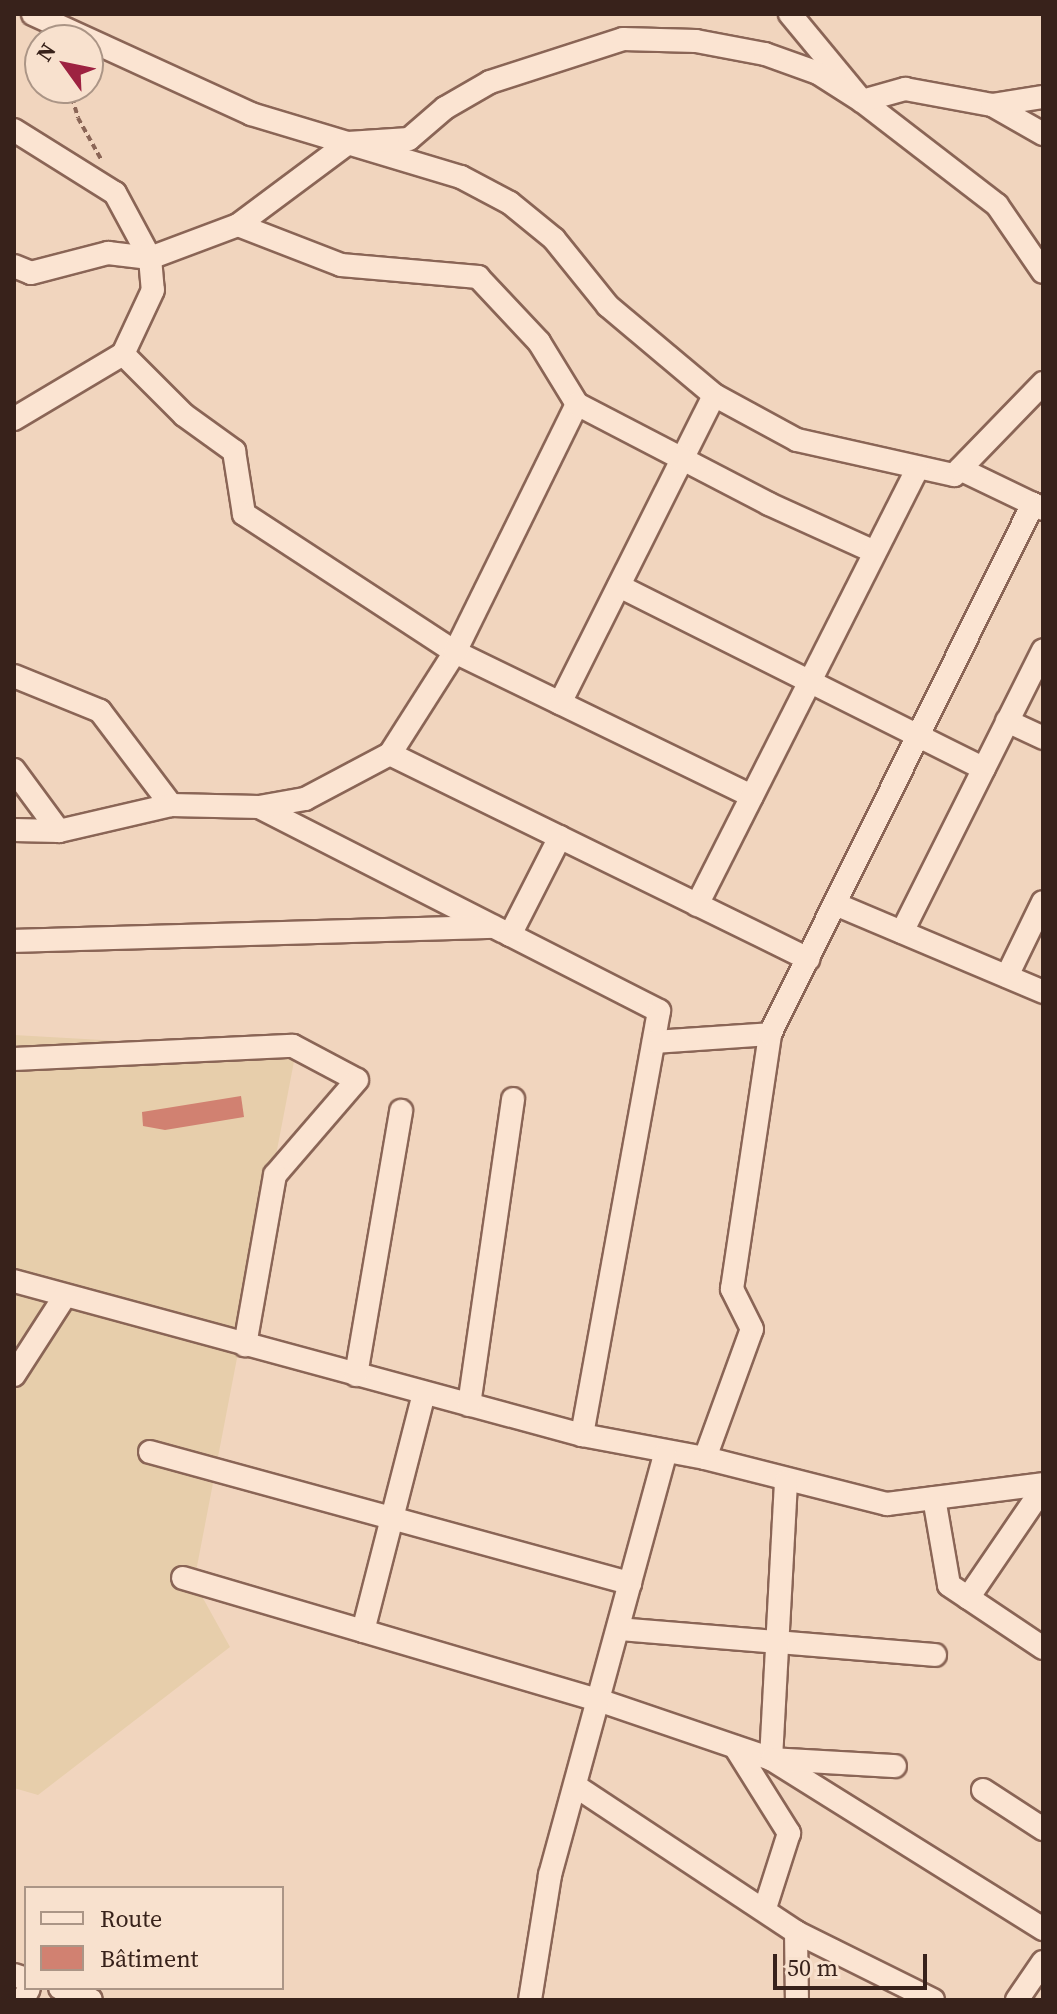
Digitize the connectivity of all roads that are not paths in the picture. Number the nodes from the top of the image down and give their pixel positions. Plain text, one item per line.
1 (33, 14) edge
2 (790, 14) edge
3 (1043, 97) edge
4 (862, 101) junction
5 (992, 105) junction
6 (14, 130) edge
7 (1043, 134) edge
8 (348, 143) junction
9 (238, 225) junction
10 (150, 258) junction
11 (14, 266) edge
12 (1043, 272) edge
13 (123, 354) junction
14 (1043, 383) edge
15 (714, 395) junction
16 (577, 404) junction
17 (14, 419) edge
18 (682, 459) junction
19 (917, 469) junction
20 (960, 469) junction
21 (1038, 507) edge
22 (875, 552) junction
23 (619, 586) junction
24 (1043, 650) edge
25 (455, 652) junction
26 (14, 676) edge
27 (809, 684) junction
28 (560, 703) junction
29 (1007, 721) junction
30 (917, 737) junction
31 (1043, 738) edge
32 (390, 754) junction
33 (984, 769) junction
34 (14, 770) edge
35 (752, 796) junction
36 (171, 805) junction
37 (259, 807) junction
38 (14, 830) edge
39 (59, 831) junction
40 (560, 837) junction
41 (1043, 902) edge
42 (835, 904) junction
43 (697, 905) junction
44 (502, 931) junction
45 (902, 932) junction
46 (14, 941) edge
47 (808, 959) junction
48 (1007, 976) junction
49 (1043, 992) edge
50 (770, 1034) junction
51 (654, 1042) junction
52 (14, 1059) edge
53 (513, 1099) dead end
54 (401, 1111) dead end
55 (14, 1281) edge
56 (65, 1296) junction
57 (245, 1345) junction
58 (14, 1375) edge
59 (356, 1375) junction
60 (424, 1393) junction
61 (469, 1405) junction
62 (582, 1435) junction
63 (150, 1452) dead end
64 (665, 1454) junction
65 (705, 1458) junction
66 (786, 1481) junction
67 (1043, 1486) edge
68 (934, 1498) junction
69 (392, 1518) junction
70 (183, 1578) dead end
71 (630, 1583) junction
72 (968, 1598) junction
73 (619, 1629) junction
74 (363, 1631) junction
75 (780, 1646) junction
76 (1043, 1648) edge
77 (935, 1655) dead end
78 (598, 1700) junction
79 (735, 1747) junction
80 (771, 1759) junction
81 (895, 1766) dead end
82 (577, 1787) junction
83 (983, 1790) dead end
84 (1043, 1829) edge
85 (765, 1908) junction
86 (1043, 1929) edge
87 (796, 1932) junction
88 (1043, 1962) edge
89 (65, 1990) edge
90 (537, 1997) edge
91 (91, 2000) edge
92 (797, 2000) edge
93 (933, 2000) edge
94 (1017, 2000) edge

1 - 8 street
2 - 4 street
3 - 5 street
4 - 5 street
4 - 8 street
4 - 12 street
5 - 7 street
6 - 10 street
8 - 9 street
8 - 15 street
9 - 10 street
9 - 16 street
10 - 11 street
10 - 13 street
13 - 17 street
13 - 25 street
14 - 20 street
15 - 18 street
15 - 19 street
16 - 18 street
16 - 25 street
18 - 22 street
18 - 23 street
19 - 20 street
19 - 22 street
20 - 21 street
21 - 30 street
22 - 27 street
23 - 27 street
23 - 28 street
24 - 29 street
25 - 28 street
25 - 32 street
26 - 36 street
27 - 30 street
27 - 35 street
28 - 35 street
29 - 31 street
29 - 33 street
30 - 33 street
30 - 42 street
32 - 37 street
32 - 40 street
33 - 45 street
34 - 39 street
35 - 43 street
36 - 37 street
36 - 39 street
37 - 44 street
38 - 39 street
40 - 43 street
40 - 44 street
41 - 48 street
42 - 45 street
42 - 47 street
43 - 47 street
44 - 46 street
44 - 51 street
45 - 48 street
47 - 50 street
48 - 49 street
50 - 51 street
50 - 65 street
51 - 62 street
52 - 57 street
53 - 61 street
54 - 59 street
55 - 56 street
56 - 57 street
56 - 58 street
57 - 59 street
59 - 60 street
60 - 61 street
60 - 69 street
61 - 62 street
62 - 64 street
63 - 69 street
64 - 65 street
64 - 71 street
65 - 66 street
66 - 68 street
66 - 75 street
67 - 68 street
67 - 72 street
68 - 72 street
69 - 71 street
69 - 74 street
70 - 74 street
71 - 73 street
72 - 76 street
73 - 75 street
73 - 78 street
74 - 78 street
75 - 77 street
75 - 80 street
78 - 79 street
78 - 82 street
79 - 80 street
79 - 85 street
80 - 81 street
80 - 86 street
82 - 85 street
82 - 90 street
83 - 84 street
85 - 87 street
87 - 92 street
87 - 93 street
88 - 94 street
89 - 91 street

